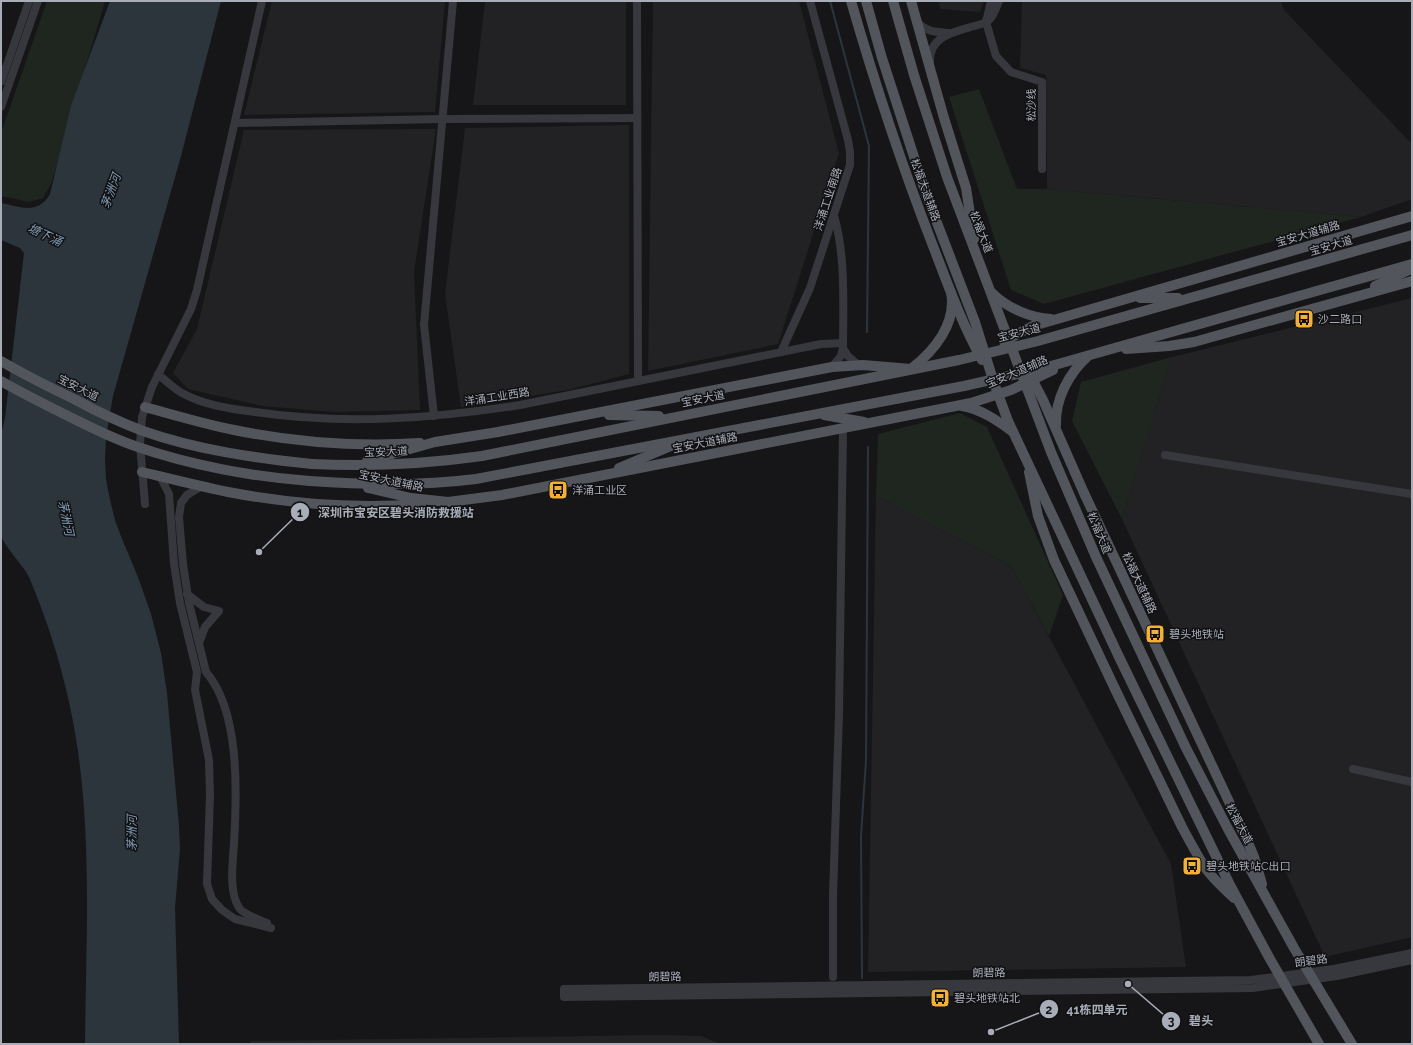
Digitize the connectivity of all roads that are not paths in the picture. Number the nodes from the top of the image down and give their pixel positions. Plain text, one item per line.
1 (29, 1) edge
2 (38, 1) edge
3 (262, 1) edge
4 (453, 1) edge
5 (637, 1) edge
6 (810, 1) edge
7 (851, 1) edge
8 (866, 1) edge
9 (893, 1) edge
10 (911, 1) edge
11 (991, 1) edge
12 (999, 1) edge
13 (916, 20) junction
14 (986, 22) junction
15 (949, 33) junction
16 (930, 69) junction
17 (1, 82) edge
18 (1, 107) edge
19 (637, 118) junction
20 (442, 119) junction
21 (235, 123) junction
22 (914, 156) junction
23 (1042, 169) dead end
24 (918, 206) junction
25 (834, 216) junction
26 (1412, 216) edge
27 (1412, 235) edge
28 (976, 253) junction
29 (1412, 264) edge
30 (1412, 268) edge
31 (1412, 281) edge
32 (990, 290) junction
33 (951, 292) junction
34 (1130, 297) junction
35 (1351, 297) junction
36 (1190, 298) junction
37 (1061, 318) junction
38 (1010, 343) junction
39 (843, 345) junction
40 (1110, 350) junction
41 (781, 352) junction
42 (982, 354) junction
43 (1089, 356) junction
44 (1, 361) edge
45 (858, 365) junction
46 (832, 367) junction
47 (911, 370) junction
48 (158, 374) junction
49 (1027, 378) junction
50 (993, 380) junction
51 (1, 381) edge
52 (638, 381) junction
53 (998, 395) junction
54 (958, 406) junction
55 (145, 407) junction
56 (689, 414) junction
57 (585, 415) junction
58 (810, 415) junction
59 (434, 416) junction
60 (874, 422) junction
61 (843, 428) junction
62 (1056, 429) junction
63 (1015, 434) junction
64 (696, 437) junction
65 (447, 440) junction
66 (1165, 455) dead end
67 (1026, 458) junction
68 (348, 465) junction
69 (142, 472) junction
70 (160, 476) junction
71 (591, 478) junction
72 (335, 483) junction
73 (202, 486) junction
74 (1084, 493) junction
75 (1412, 494) edge
76 (448, 502) junction
77 (145, 504) dead end
78 (1096, 557) junction
79 (188, 594) junction
80 (199, 643) junction
81 (1353, 769) dead end
82 (1412, 782) edge
83 (1266, 898) junction
84 (1240, 904) junction
85 (1412, 953) edge
86 (1412, 960) edge
87 (1311, 976) junction
88 (833, 977) dead end
89 (1282, 980) junction
90 (564, 993) dead end
91 (1319, 1044) edge
92 (1352, 1044) edge

1 - 17 street
2 - 18 street
3 - 21 street
4 - 20 street
5 - 19 street
6 - 25 street, 洋涌工业南路
7 - 24 main road, 松福大道辅路
8 - 22 main road
9 - 28 main road, 松福大道
10 - 13 main road
11 - 14 street
12 - 14 street
13 - 15 street
13 - 16 main road
14 - 15 street
14 - 23 street, 松沙线
15 - 16 street
16 - 28 main road
19 - 20 street
19 - 52 street
20 - 21 street
20 - 59 street
21 - 48 street
22 - 24 main road
22 - 42 main road
24 - 33 main road, 松福大道辅路
25 - 39 street
25 - 41 street, 洋涌工业南路
26 - 34 main road, 宝安大道辅路
27 - 36 main road, 宝安大道
28 - 32 main road, 松福大道
29 - 40 main road
30 - 35 main road
31 - 35 main road
32 - 37 main road
32 - 38 main road, 松福大道
33 - 42 main road, 松福大道辅路
33 - 47 main road
34 - 36 main road
34 - 37 main road, 宝安大道辅路
35 - 40 main road
36 - 38 main road, 宝安大道
37 - 38 main road, 宝安大道辅路
38 - 42 main road, 宝安大道辅路
38 - 49 main road, 松福大道
39 - 41 street, 洋涌工业西路
39 - 45 street
39 - 46 street
40 - 43 main road
41 - 52 street, 洋涌工业西路
42 - 47 main road, 宝安大道
42 - 50 main road, 松福大道辅路
43 - 49 main road
43 - 62 main road
44 - 68 main road, 宝安大道, bridge
45 - 46 main road, 宝安大道辅路
45 - 47 main road, 宝安大道辅路
46 - 57 main road, 宝安大道辅路
47 - 56 main road, 宝安大道
48 - 55 street
48 - 59 street, 洋涌工业西路
49 - 50 main road
49 - 53 main road, 宝安大道辅路
49 - 62 main road, 松福大道辅路
49 - 78 main road, 松福大道
50 - 53 main road
50 - 58 main road
51 - 72 main road, bridge
52 - 59 street, 洋涌工业西路
53 - 54 main road, 宝安大道辅路
53 - 63 main road
54 - 60 main road, 宝安大道辅路
54 - 63 main road
55 - 65 main road
55 - 69 street
56 - 57 main road
56 - 68 main road, 宝安大道
57 - 65 main road, 宝安大道辅路
58 - 60 main road
58 - 64 main road
60 - 61 main road, 宝安大道辅路
61 - 71 main road, 宝安大道辅路
61 - 88 street
62 - 74 main road, 松福大道辅路
63 - 67 main road
64 - 71 main road
64 - 72 main road
65 - 68 main road, 宝安大道辅路
66 - 75 street
67 - 84 main road
67 - 84 main road
69 - 70 main road
69 - 77 street
70 - 73 main road
70 - 80 street
71 - 76 main road, 宝安大道辅路
72 - 76 main road, 宝安大道辅路
73 - 76 main road
73 - 79 street
74 - 78 main road
74 - 83 main road, 松福大道辅路
78 - 83 main road, 松福大道
79 - 80 street
79 - 80 street
81 - 82 street
83 - 87 main road, 松福大道
84 - 89 main road
85 - 87 street, 朗碧路
86 - 87 street, 朗碧路
87 - 89 street, 朗碧路
87 - 92 main road, 松福大道
89 - 90 street, 朗碧路
89 - 91 main road

